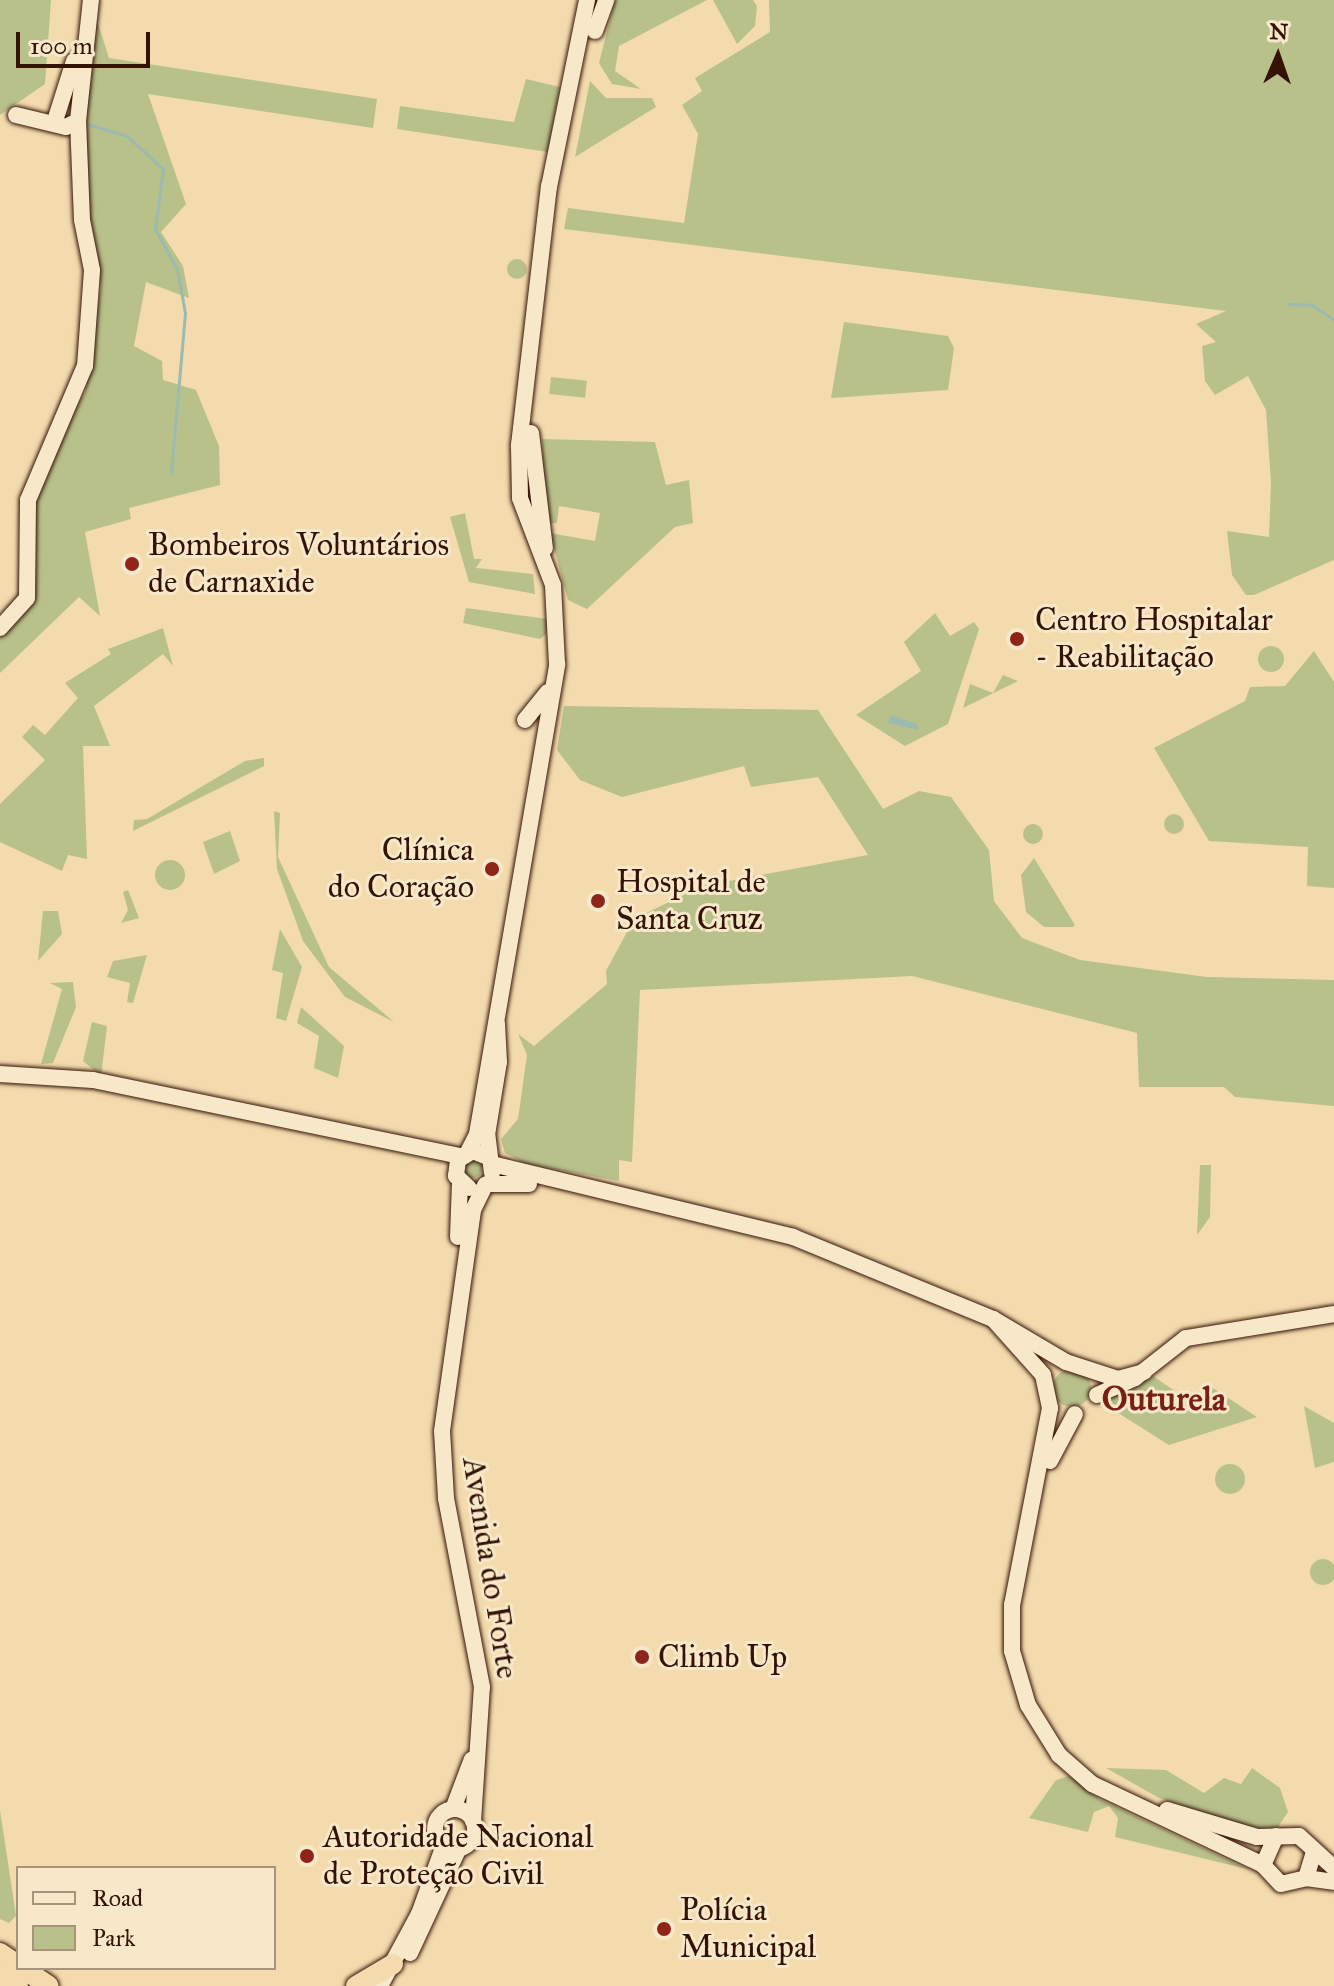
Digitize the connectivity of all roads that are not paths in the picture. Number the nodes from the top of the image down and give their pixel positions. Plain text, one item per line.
1 (81, 0) edge
2 (91, 0) edge
3 (587, 0) edge
4 (606, 0) edge
5 (58, 113) junction
6 (79, 114) junction
7 (0, 122) edge
8 (82, 220) junction
9 (547, 566) junction
10 (0, 628) edge
11 (554, 679) junction
12 (525, 720) dead end
13 (496, 1019) junction
14 (0, 1074) edge
15 (0, 1082) edge
16 (130, 1090) junction
17 (353, 1139) junction
18 (464, 1154) junction
19 (490, 1160) junction
20 (458, 1179) junction
21 (486, 1185) junction
22 (593, 1192) junction
23 (1334, 1314) edge
24 (993, 1319) junction
25 (1066, 1362) junction
26 (1090, 1368) junction
27 (1144, 1372) junction
28 (1047, 1391) junction
29 (1097, 1395) junction
30 (1075, 1414) junction
31 (453, 1809) junction
32 (473, 1821) junction
33 (1276, 1836) junction
34 (452, 1846) junction
35 (1314, 1852) junction
36 (1263, 1865) junction
37 (1334, 1868) edge
38 (1306, 1878) junction
39 (1334, 1882) edge
40 (393, 1964) junction
41 (26, 1970) edge
42 (0, 1975) edge
43 (18, 1986) edge
44 (49, 1986) edge
45 (356, 1986) edge
46 (380, 1986) edge
47 (392, 1986) edge

1 - 5 street
2 - 6 street
3 - 9 street
4 - 9 street
5 - 6 street
5 - 6 street
5 - 7 street
5 - 8 street
6 - 8 street
8 - 10 street
9 - 11 street
11 - 12 street
11 - 13 street
13 - 18 street, Avenida do Forte
13 - 19 street, Avenida do Forte
14 - 16 street
15 - 16 street
16 - 17 street
17 - 18 street
17 - 20 street
18 - 19 street
18 - 20 street, Avenida do Forte
19 - 21 street, Avenida do Forte
19 - 22 street
20 - 21 street
20 - 31 street, Avenida do Forte
21 - 22 street
21 - 32 street, Avenida do Forte
22 - 24 street
23 - 27 street
24 - 25 street
24 - 28 street
25 - 26 street
25 - 28 street
26 - 27 street
26 - 29 street
27 - 29 street
28 - 30 street
28 - 36 street
29 - 30 street
30 - 33 street
31 - 32 street
31 - 34 street, Avenida do Forte
32 - 34 street, Avenida do Forte
33 - 35 street
33 - 36 street
34 - 40 street, Avenida do Forte
34 - 47 street, Avenida do Forte
35 - 37 street
35 - 38 street
36 - 38 street
38 - 39 street
40 - 45 highway
40 - 46 street, Avenida do Forte
41 - 44 highway
42 - 43 highway

